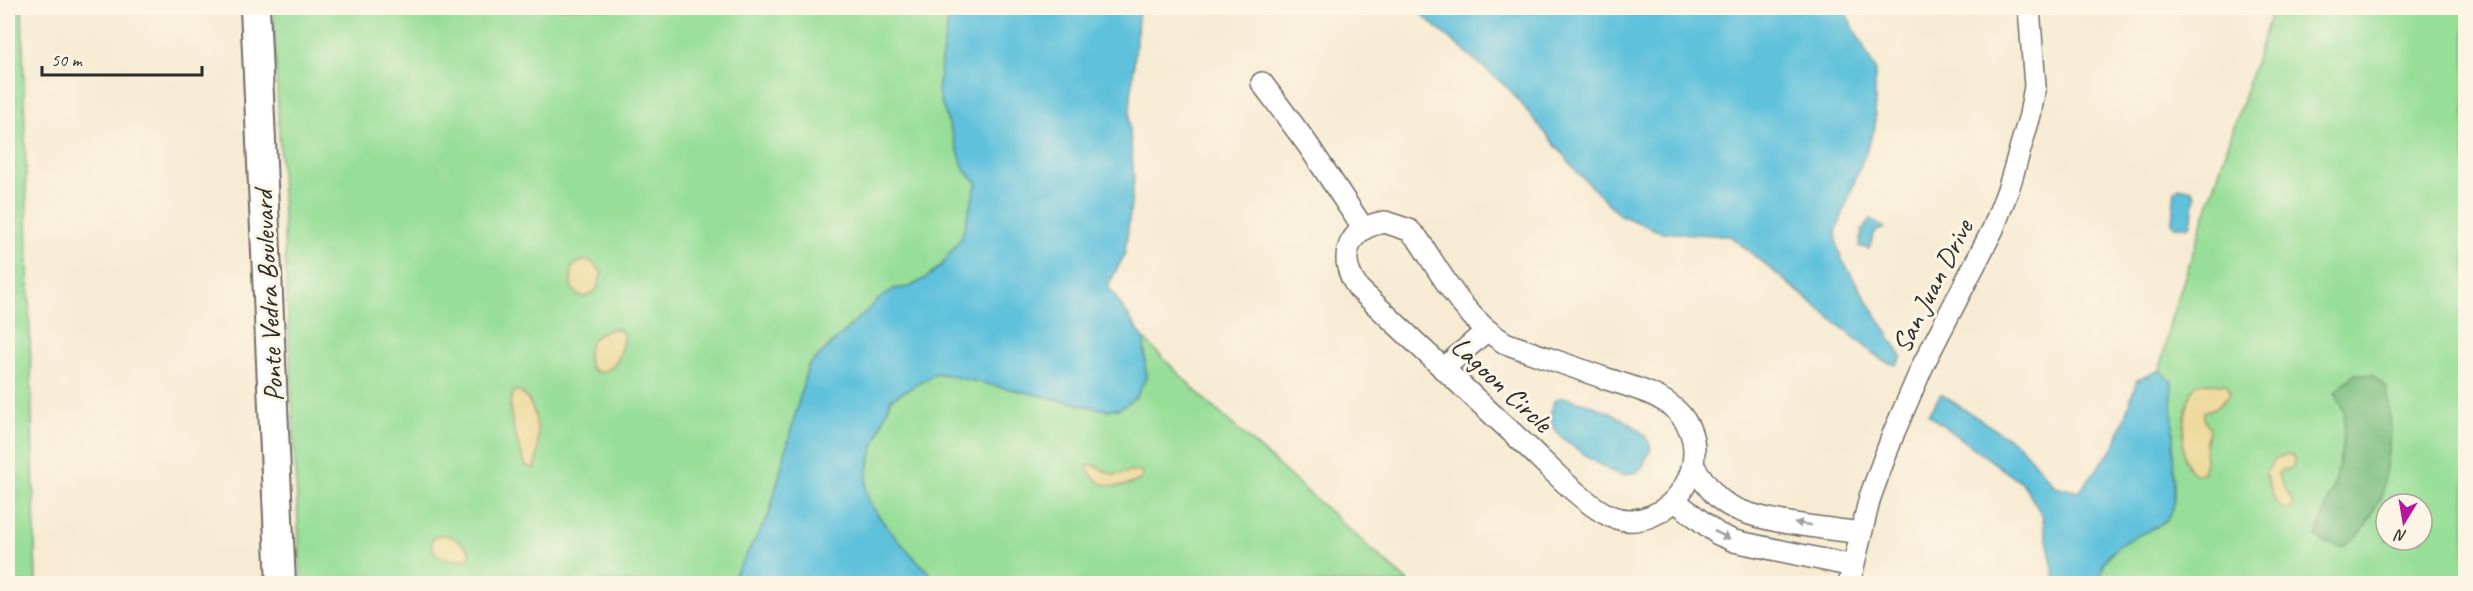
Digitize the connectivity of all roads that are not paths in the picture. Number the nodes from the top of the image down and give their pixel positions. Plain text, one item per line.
1 (255, 8) edge
2 (2029, 8) edge
3 (1262, 82) dead end
4 (1364, 228) junction
5 (1486, 331) junction
6 (1443, 369) junction
7 (1694, 467) junction
8 (1675, 501) junction
9 (1764, 518) junction
10 (1861, 533) junction
11 (1758, 547) junction
12 (1851, 575) edge
13 (281, 584) edge

1 - 13 street, Ponte Vedra Boulevard
2 - 10 street, San Juan Drive
3 - 4 street
4 - 5 street, Lagoon Circle
4 - 6 street, Lagoon Circle
5 - 6 street
5 - 7 street, Lagoon Circle
6 - 8 street, Lagoon Circle
7 - 8 street
7 - 9 street
8 -> 11 street
10 -> 9 street
9 - 11 street
10 - 12 street, San Juan Drive
11 - 12 street

